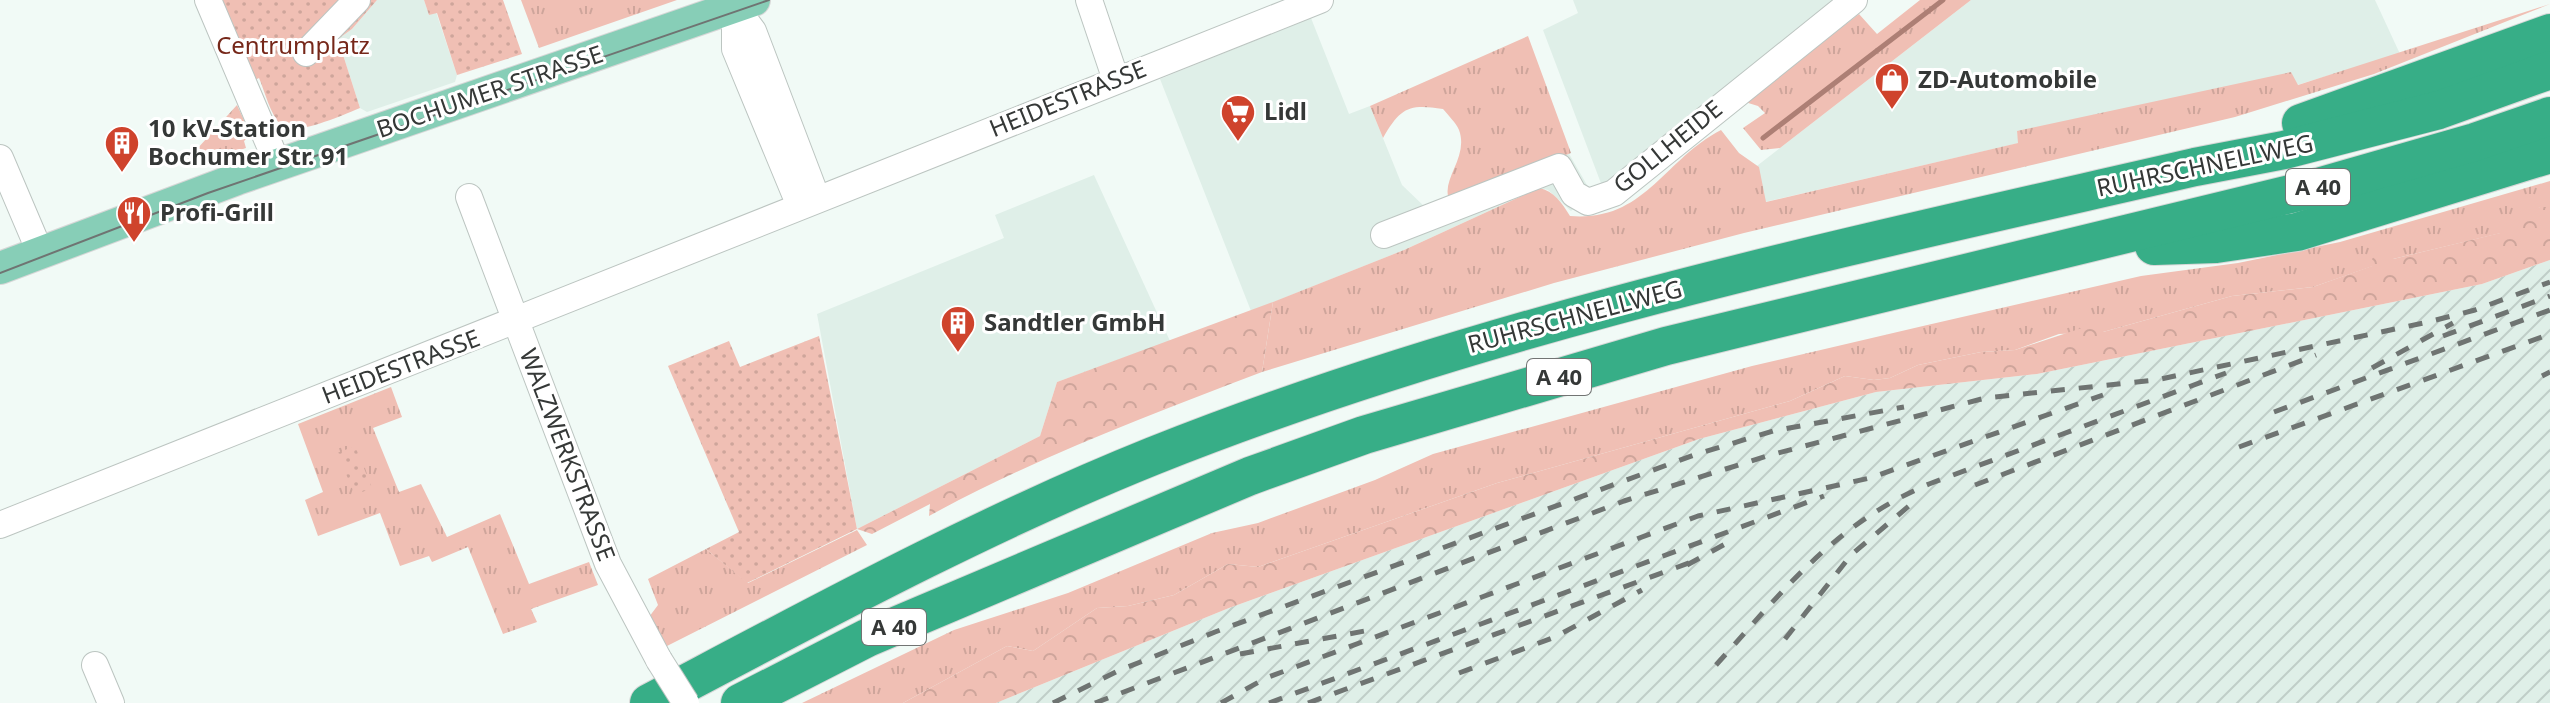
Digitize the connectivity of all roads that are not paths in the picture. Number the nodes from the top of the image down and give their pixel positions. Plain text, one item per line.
1 (208, 0) edge
2 (357, 0) edge
3 (1089, 0) edge
4 (1320, 0) edge
5 (1854, 0) edge
6 (744, 3) edge
7 (2550, 33) edge
8 (306, 53) dead end
9 (2550, 70) edge
10 (1116, 80) junction
11 (2550, 116) edge
12 (2550, 154) edge
13 (0, 158) edge
14 (278, 165) junction
15 (2195, 167) junction
16 (469, 197) dead end
17 (809, 203) junction
18 (1384, 235) dead end
19 (2083, 248) junction
20 (40, 252) junction
21 (0, 268) edge
22 (516, 321) junction
23 (0, 525) edge
24 (95, 665) dead end
25 (111, 703) edge
26 (649, 703) edge
27 (686, 703) edge
28 (740, 703) edge

1 - 14 street
2 - 8 street
3 - 10 street
4 - 10 street, HEIDESTRASSE
5 - 18 street, GOLLHEIDE
6 - 14 main road, BOCHUMER STRASSE
6 - 17 street
7 - 15 highway
9 - 15 highway, RUHRSCHNELLWEG / A 40
10 - 17 street, HEIDESTRASSE
11 - 19 highway, RUHRSCHNELLWEG / A 40
12 - 19 highway
13 - 20 street
14 - 20 main road, BOCHUMER STRASSE
15 - 26 highway, RUHRSCHNELLWEG / A 40
16 - 22 street, WALZWERKSTRASSE
17 - 22 street, HEIDESTRASSE
19 - 28 highway, RUHRSCHNELLWEG / A 40
20 - 21 main road, BOCHUMER STRASSE
22 - 23 street, HEIDESTRASSE
22 - 27 street, WALZWERKSTRASSE, bridge
24 - 25 street

